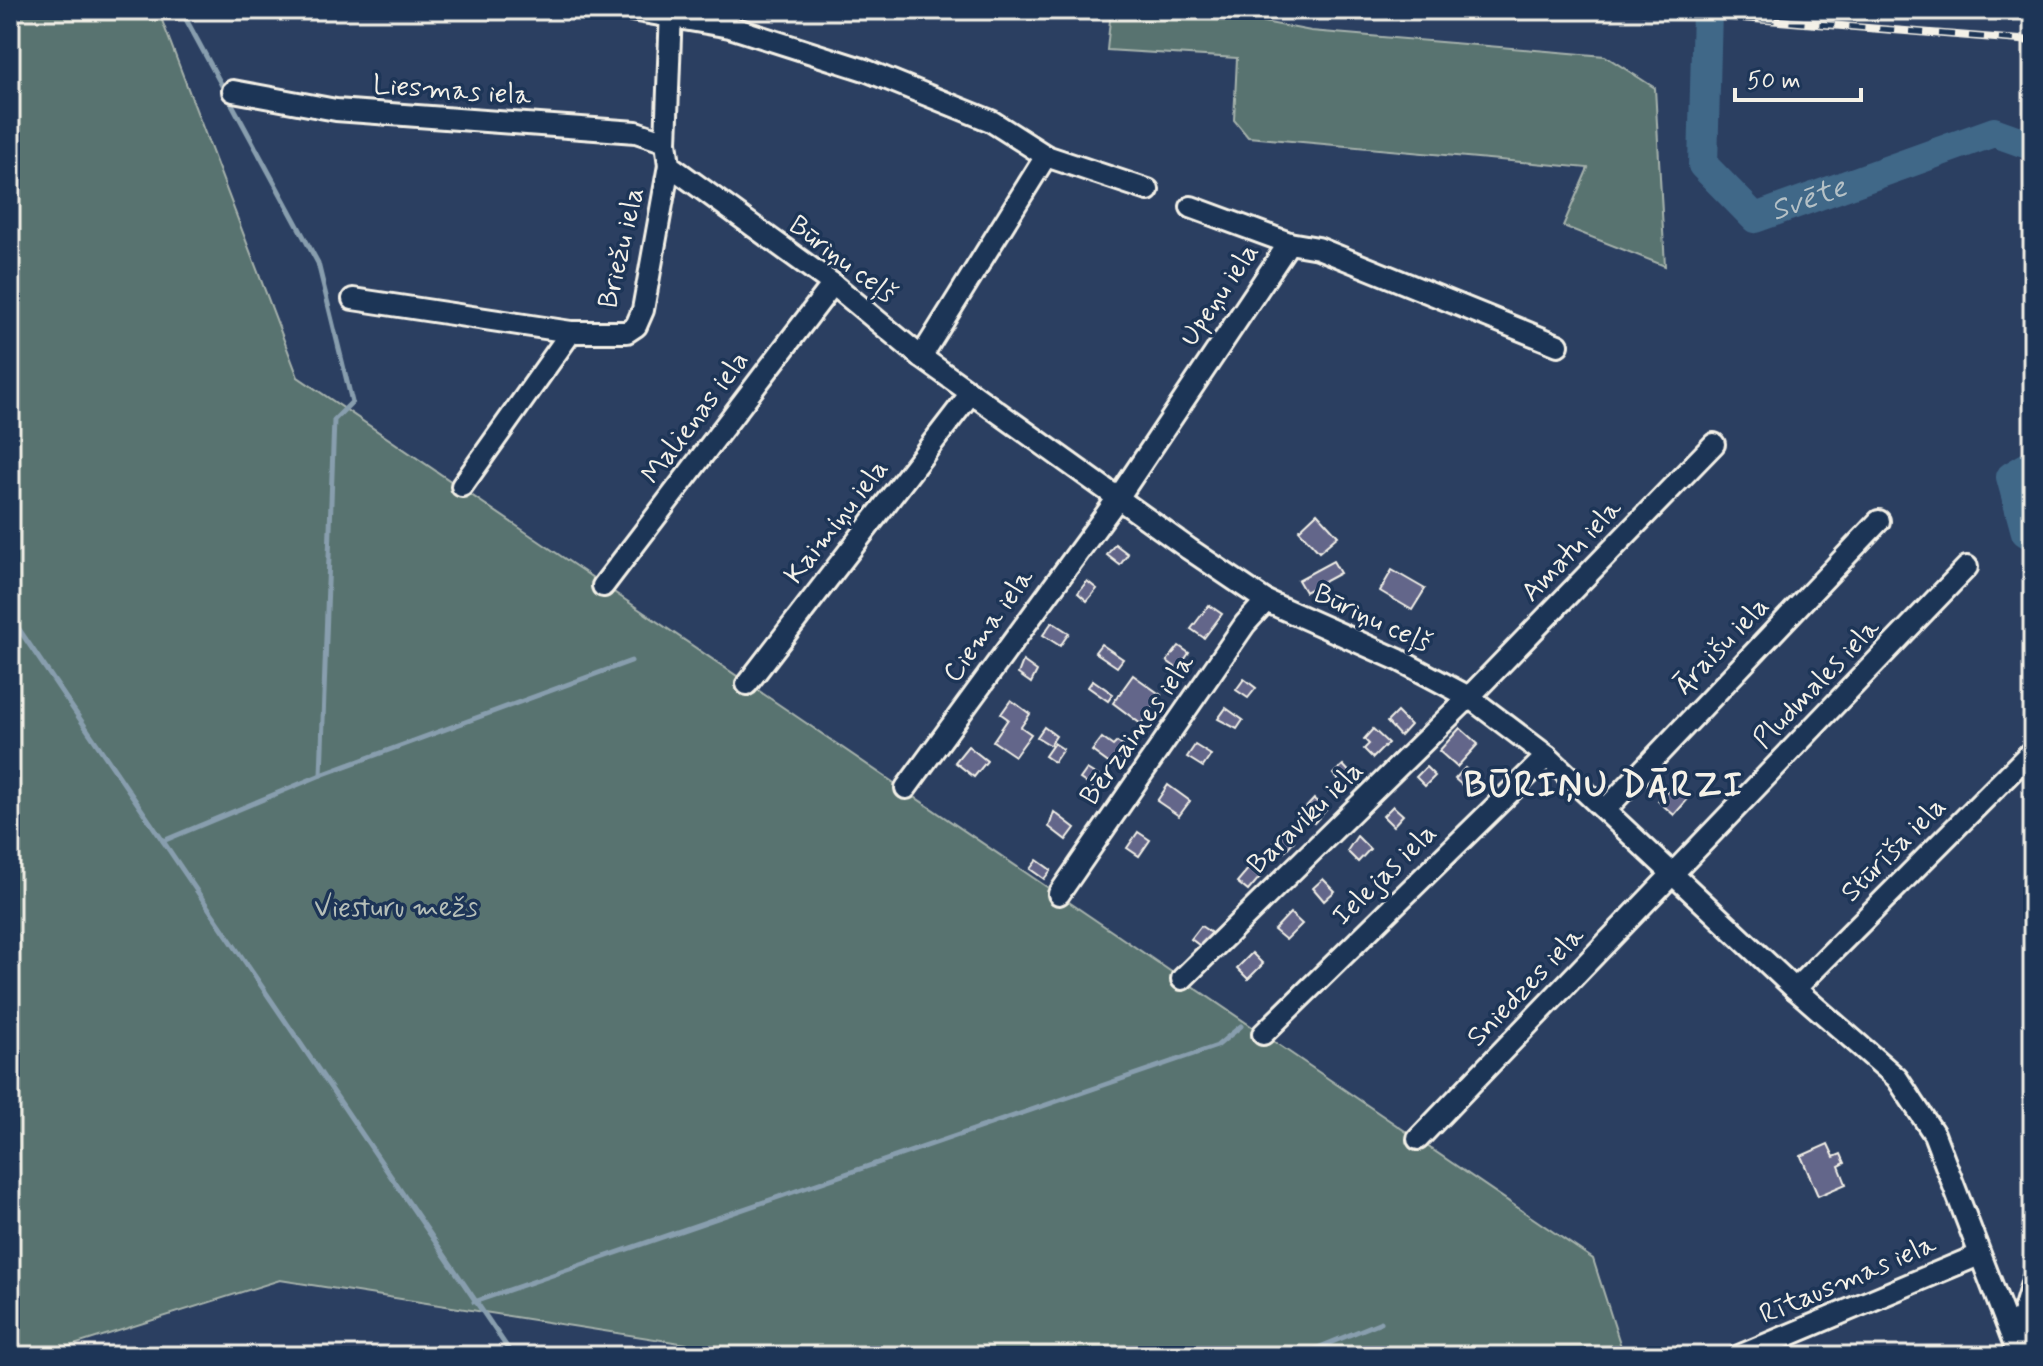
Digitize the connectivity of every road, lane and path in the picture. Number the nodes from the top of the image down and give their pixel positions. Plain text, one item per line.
1 (631, 10) edge
2 (671, 13) edge
3 (233, 91) dead end
4 (666, 142) junction
5 (1046, 156) junction
6 (669, 165) junction
7 (1148, 190) dead end
8 (1191, 207) dead end
9 (1289, 243) junction
10 (833, 284) junction
11 (353, 299) dead end
12 (571, 332) junction
13 (1558, 345) dead end
14 (921, 357) junction
15 (971, 393) junction
16 (1714, 444) dead end
17 (462, 486) dead end
18 (1118, 498) junction
19 (1879, 521) dead end
20 (1967, 567) dead end
21 (603, 586) dead end
22 (1266, 601) junction
23 (747, 684) dead end
24 (1469, 697) junction
25 (2033, 750) edge
26 (1547, 756) junction
27 (906, 788) dead end
28 (1605, 810) junction
29 (1674, 874) junction
30 (1059, 894) dead end
31 (1182, 979) dead end
32 (1795, 989) junction
33 (1263, 1034) dead end
34 (1418, 1139) dead end
35 (1979, 1255) junction
36 (2033, 1280) edge
37 (2017, 1350) edge
38 (1739, 1356) edge

1 - 2 street
2 - 4 street
2 - 5 street
3 - 4 street, Liesmas iela
4 - 6 street
5 - 7 street
5 - 14 street
6 - 10 street, Būriņu ceļš
6 - 12 street, Briežu iela
8 - 9 street
9 - 13 street, Upeņu iela
9 - 18 street, Upeņu iela
10 - 14 street, Būriņu ceļš
10 - 21 street, Malienas iela
11 - 12 street, Briežu iela
12 - 17 street, Briežu iela
14 - 15 street, Būriņu ceļš
15 - 18 street, Būriņu ceļš
15 - 23 street, Kaimiņu iela
16 - 24 street, Amatu iela
18 - 22 street, Būriņu ceļš
18 - 27 street, Ciema iela
19 - 28 street, Āraišu iela
20 - 29 street, Pludmales iela
22 - 24 street, Būriņu ceļš
22 - 30 street, Bērzaines iela
24 - 26 street, Būriņu ceļš
24 - 31 street, Baraviku iela
25 - 32 street, Stūrīša iela
26 - 28 street, Būriņu ceļš
26 - 33 street, Ielejas iela
28 - 29 street, Būriņu ceļš
29 - 32 street, Būriņu ceļš
29 - 34 street, Sniedzes iela
32 - 35 street, Būriņu ceļš
35 - 37 street, Būriņu ceļš
35 - 38 street, Rītausmas iela
36 - 37 street

